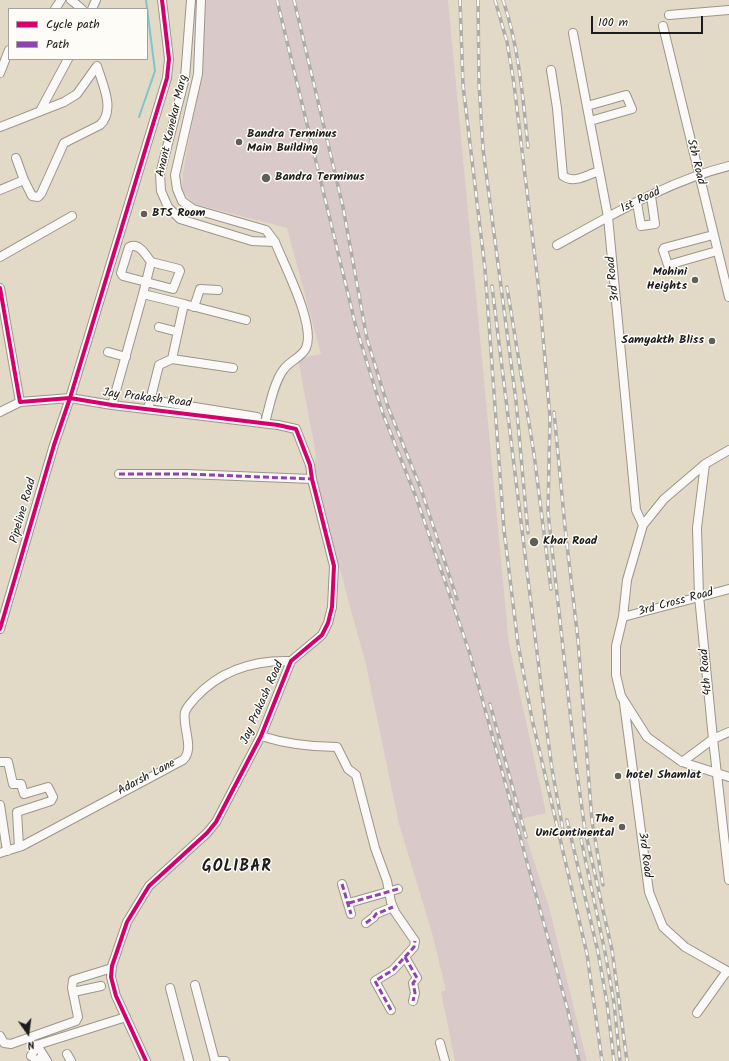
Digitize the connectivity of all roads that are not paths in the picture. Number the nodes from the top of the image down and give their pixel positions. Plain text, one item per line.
1 (70, 0) edge
2 (162, 0) edge
3 (190, 0) edge
4 (202, 0) edge
5 (81, 8) edge
6 (729, 10) edge
7 (669, 15) dead end
8 (662, 26) dead end
9 (573, 33) dead end
10 (8, 53) edge
11 (67, 60) edge
12 (96, 63) edge
13 (551, 70) dead end
14 (0, 73) edge
15 (587, 106) junction
16 (40, 111) junction
17 (590, 121) junction
18 (0, 127) edge
19 (16, 158) dead end
20 (729, 166) edge
21 (599, 171) junction
22 (698, 174) junction
23 (24, 180) junction
24 (0, 190) edge
25 (650, 199) junction
26 (637, 203) junction
27 (72, 216) dead end
28 (608, 217) junction
29 (713, 235) junction
30 (275, 242) junction
31 (557, 245) dead end
32 (717, 251) junction
33 (0, 257) edge
34 (151, 262) junction
35 (146, 283) junction
36 (0, 288) edge
37 (218, 290) dead end
38 (143, 294) junction
39 (729, 297) edge
40 (184, 304) junction
41 (194, 307) junction
42 (246, 320) dead end
43 (3, 321) edge
44 (160, 327) dead end
45 (178, 332) junction
46 (108, 352) dead end
47 (126, 357) junction
48 (172, 359) junction
49 (233, 368) dead end
50 (70, 398) junction
51 (151, 400) junction
52 (20, 402) junction
53 (112, 405) junction
54 (148, 409) junction
55 (0, 412) edge
56 (258, 417) dead end
57 (265, 423) junction
58 (729, 450) edge
59 (705, 464) junction
60 (119, 474) dead end
61 (312, 479) junction
62 (643, 525) junction
63 (729, 589) edge
64 (699, 596) junction
65 (623, 617) junction
66 (0, 629) edge
67 (291, 661) junction
68 (624, 700) junction
69 (729, 732) edge
70 (260, 736) junction
71 (713, 739) junction
72 (0, 762) edge
73 (682, 762) junction
74 (718, 774) junction
75 (729, 777) edge
76 (0, 805) edge
77 (19, 847) junction
78 (2, 851) edge
79 (729, 880) edge
80 (342, 884) dead end
81 (398, 890) dead end
82 (389, 891) junction
83 (349, 902) junction
84 (393, 907) junction
85 (351, 914) dead end
86 (366, 922) dead end
87 (404, 957) junction
88 (112, 968) junction
89 (728, 972) edge
90 (195, 985) dead end
91 (101, 986) dead end
92 (170, 988) dead end
93 (73, 992) junction
94 (413, 1001) dead end
95 (392, 1010) dead end
96 (697, 1013) dead end
97 (126, 1017) junction
98 (0, 1036) edge
99 (440, 1043) dead end
100 (37, 1045) junction
101 (33, 1058) edge
102 (45, 1058) edge
103 (146, 1061) edge
104 (189, 1061) edge
105 (216, 1061) edge
106 (225, 1061) edge
107 (445, 1061) edge

1 - 5 street
2 - 50 street, Pipeline Road
3 - 30 street, Anant Kanekar Marg
4 - 30 street, Anant Kanekar Marg
6 - 7 street
8 - 22 street, 5th Road
9 - 15 street, 3rd Road
10 - 14 street
11 - 16 street
12 - 16 street
12 - 23 street
13 - 21 street
15 - 17 street, 3rd Road
15 - 17 street
16 - 18 street
17 - 21 street, 3rd Road
19 - 23 street
20 - 22 street, 1st Road
21 - 28 street, 3rd Road
22 - 25 street, 1st Road
22 - 29 street, 5th Road
23 - 24 street
25 - 26 street, 1st Road
25 - 26 street
26 - 28 street, 1st Road
27 - 33 street
28 - 31 street, 1st Road
28 - 62 street, 3rd Road
29 - 32 street, 5th Road
29 - 32 street
30 - 57 street, Anant Kanekar Marg
32 - 39 street, 5th Road
34 - 35 street
34 - 35 street
34 - 35 street
35 - 38 street
36 - 43 street
37 - 41 street
38 - 40 street
38 - 47 street
40 - 41 street
40 - 45 street
41 - 42 street
43 - 52 street
44 - 45 street
45 - 48 street
46 - 47 street
47 - 53 street
48 - 49 street
48 - 51 street
50 - 52 street, Jay Prakash Road
50 - 53 street, Jay Prakash Road
50 - 66 street, Pipeline Road
51 - 54 street
51 - 56 street
52 - 55 street
53 - 54 street, Jay Prakash Road
54 - 57 street, Jay Prakash Road
57 - 61 street, Jay Prakash Road
58 - 59 street
59 - 62 street
59 - 64 street, 4th Road
60 - 61 street
61 - 67 street, Jay Prakash Road
62 - 65 street
63 - 64 street, 3rd Cross Road
64 - 65 street, 3rd Cross Road
64 - 71 street, 4th Road
65 - 68 street
67 - 70 street, Jay Prakash Road
67 - 77 street, Adarsh Lane
68 - 73 street
68 - 89 street, 3rd Road
69 - 71 street
70 - 82 street
70 - 88 street, Jay Prakash Road
71 - 73 street
71 - 74 street, 4th Road
72 - 77 street
73 - 74 street
74 - 75 street
74 - 79 street, 4th Road
76 - 78 street
77 - 78 street, Adarsh Lane
80 - 83 street
81 - 82 street
82 - 83 street
82 - 84 street
83 - 85 street
84 - 86 street
84 - 87 street
87 - 94 street
87 - 95 street
88 - 93 street
88 - 97 street, Jay Prakash Road
89 - 96 street
90 - 105 street
91 - 93 street
92 - 104 street
93 - 98 street
97 - 100 street
97 - 103 street, Jay Prakash Road
99 - 107 street
100 - 101 street
100 - 102 street
101 - 102 street
105 - 106 street

